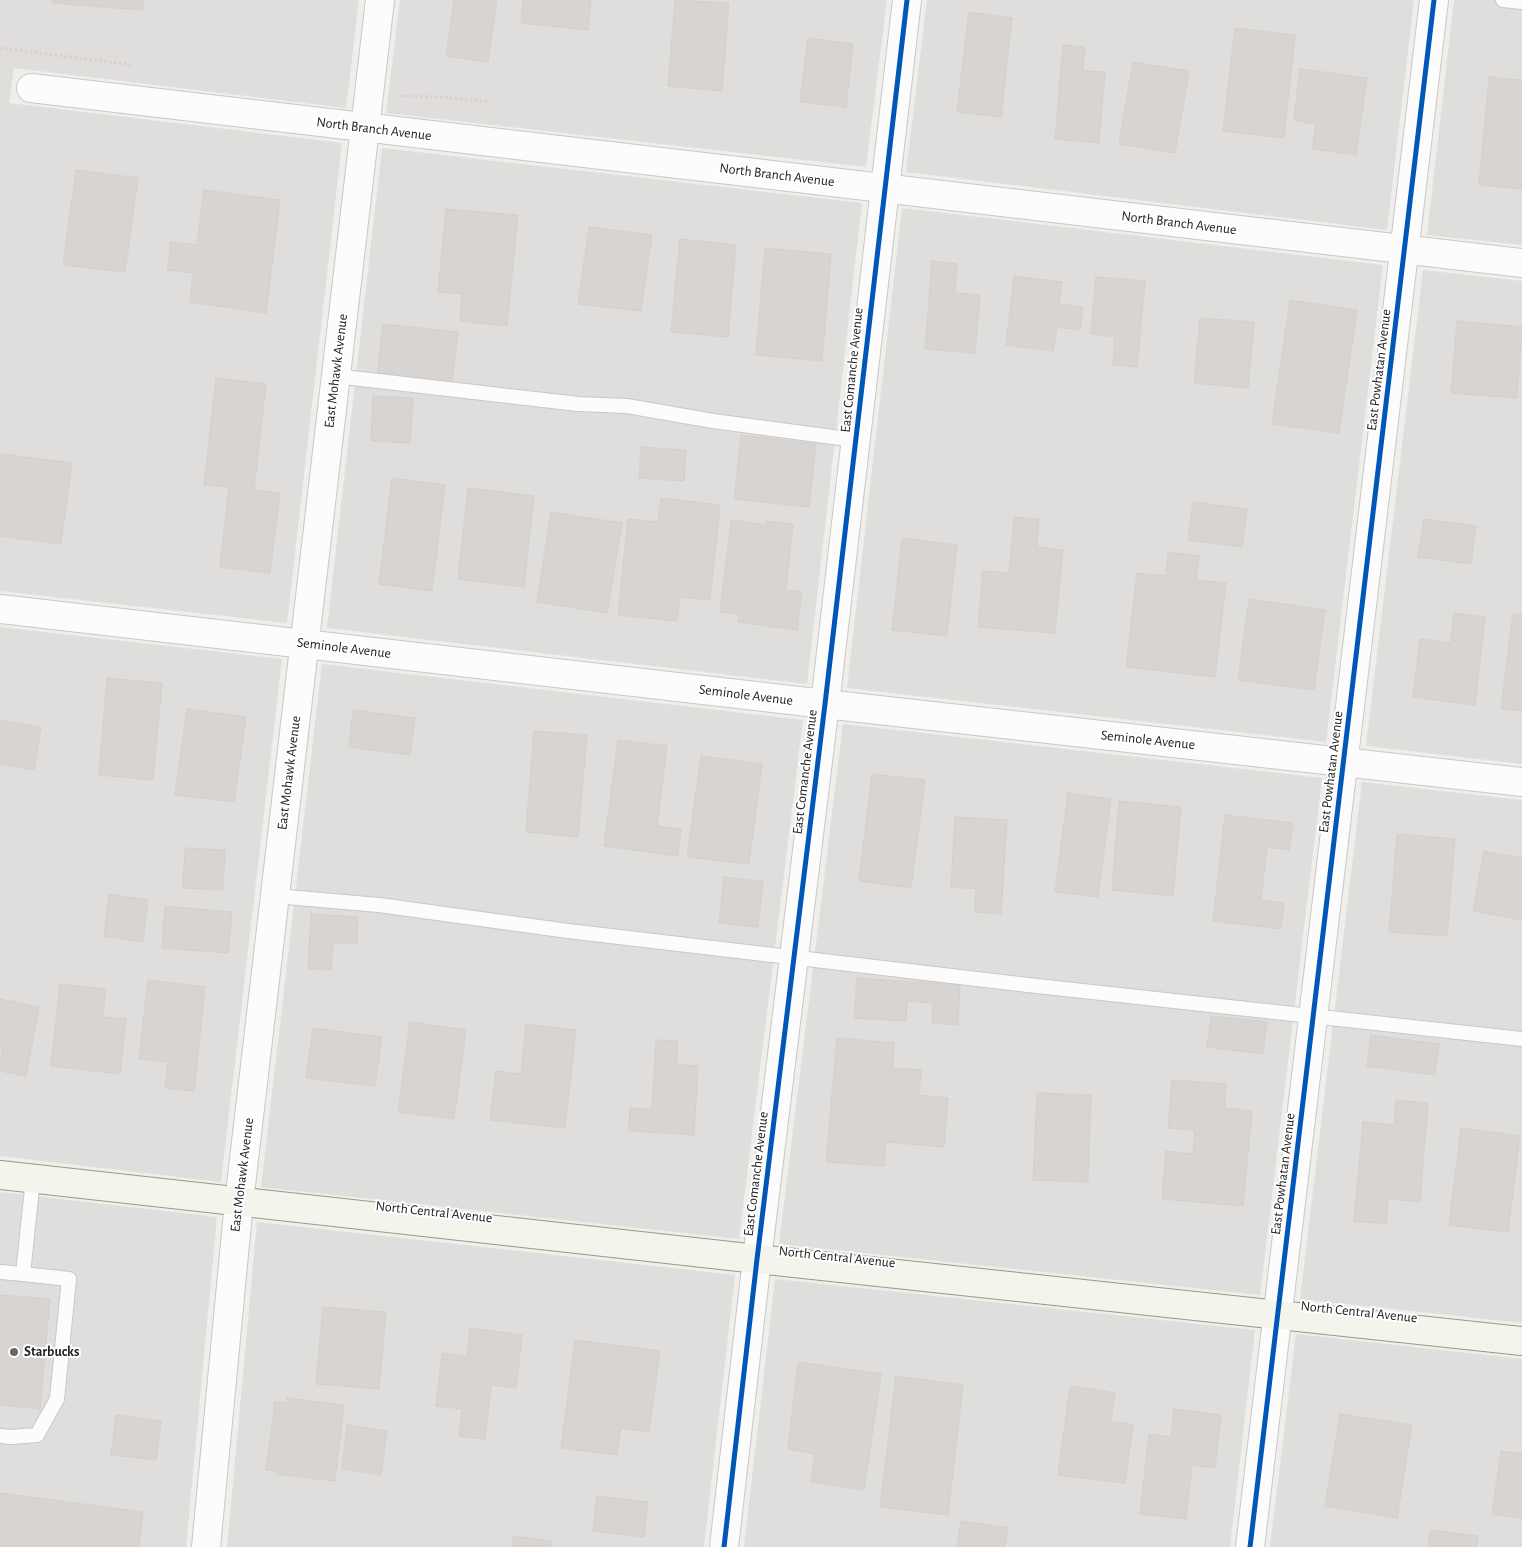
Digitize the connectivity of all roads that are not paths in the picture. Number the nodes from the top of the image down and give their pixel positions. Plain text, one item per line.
1 (380, 0) edge
2 (907, 0) edge
3 (1434, 0) edge
4 (1503, 0) edge
5 (1522, 2) edge
6 (31, 88) dead end
7 (364, 128) junction
8 (884, 188) junction
9 (1405, 250) junction
10 (1522, 263) edge
11 (335, 376) junction
12 (855, 440) junction
13 (0, 609) edge
14 (305, 643) junction
15 (825, 704) junction
16 (1344, 762) junction
17 (1522, 782) edge
18 (275, 896) junction
19 (794, 958) junction
20 (1313, 1016) junction
21 (1522, 1039) edge
22 (0, 1175) edge
23 (33, 1179) junction
24 (239, 1202) junction
25 (757, 1259) junction
26 (0, 1272) edge
27 (23, 1274) junction
28 (1278, 1314) junction
29 (1522, 1341) edge
30 (0, 1436) edge
31 (206, 1547) edge
32 (724, 1547) edge
33 (1250, 1547) edge

1 - 7 street, East Mohawk Avenue
2 - 8 street, East Comanche Avenue
3 - 9 street, East Powhatan Avenue
4 - 5 lane
6 - 7 street, North Branch Avenue
7 - 8 street, North Branch Avenue
7 - 11 street, East Mohawk Avenue
8 - 9 street, North Branch Avenue
8 - 12 street, East Comanche Avenue
9 - 10 street, North Branch Avenue
9 - 16 street, East Powhatan Avenue
11 - 12 lane
11 - 14 street, East Mohawk Avenue
12 - 15 street, East Comanche Avenue
13 - 14 street, Seminole Avenue
14 - 15 street, Seminole Avenue
14 - 18 street, East Mohawk Avenue
15 - 16 street, Seminole Avenue
15 - 19 street, East Comanche Avenue
16 - 17 street, Seminole Avenue
16 - 20 street, East Powhatan Avenue
18 - 19 lane
18 - 24 street, East Mohawk Avenue
19 - 20 lane
19 - 25 street, East Comanche Avenue
20 - 21 lane
20 - 28 street, East Powhatan Avenue
22 - 23 street, North Central Avenue
23 - 24 street, North Central Avenue
23 - 27 lane
24 - 25 street, North Central Avenue
24 - 31 street, East Mohawk Avenue
25 - 28 street, North Central Avenue
25 - 32 street, East Comanche Avenue
26 - 27 lane
27 - 30 lane
28 - 29 street, North Central Avenue
28 - 33 street, East Powhatan Avenue

